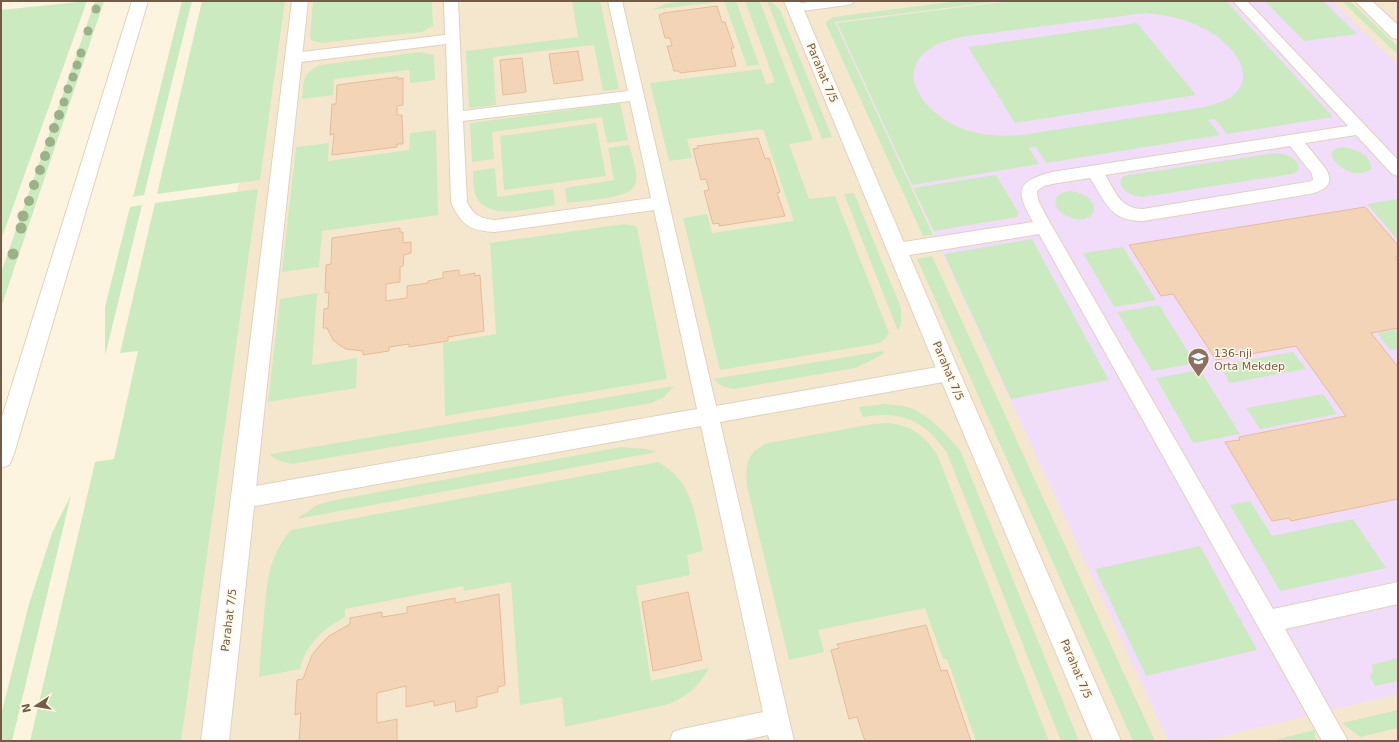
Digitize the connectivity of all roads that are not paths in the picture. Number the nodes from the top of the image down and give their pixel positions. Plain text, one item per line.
1 (140, 1) edge
2 (300, 1) edge
3 (451, 1) edge
4 (617, 1) edge
5 (847, 1) edge
6 (1240, 1) edge
7 (1362, 1) edge
8 (793, 4) edge
9 (1398, 34) edge
10 (453, 39) junction
11 (293, 58) junction
12 (636, 95) junction
13 (456, 117) junction
14 (1360, 129) junction
15 (1293, 139) junction
16 (1398, 170) edge
17 (1094, 171) junction
18 (660, 202) junction
19 (1044, 227) junction
20 (897, 250) junction
21 (949, 373) junction
22 (708, 416) junction
23 (1, 457) edge
24 (244, 498) junction
25 (1398, 593) edge
26 (1268, 621) junction
27 (779, 731) edge
28 (215, 741) edge
29 (682, 741) edge
30 (1107, 741) edge
31 (1336, 741) edge

1 - 23 street
2 - 11 street, Parahat 7/5
3 - 10 lane
4 - 12 lane
5 - 8 lane
6 - 14 lane
7 - 9 street
8 - 20 street, Parahat 7/5
10 - 11 lane
10 - 13 lane
11 - 24 street, Parahat 7/5
12 - 13 lane
12 - 18 lane
13 - 18 lane
14 - 15 lane
14 - 16 lane
15 - 17 lane
15 - 17 lane
17 - 19 lane
18 - 22 lane
19 - 20 lane
19 - 26 lane
20 - 21 street, Parahat 7/5
21 - 22 lane
21 - 30 street, Parahat 7/5
22 - 24 lane
22 - 27 lane
24 - 28 street, Parahat 7/5
25 - 26 lane
26 - 31 lane
27 - 29 lane

